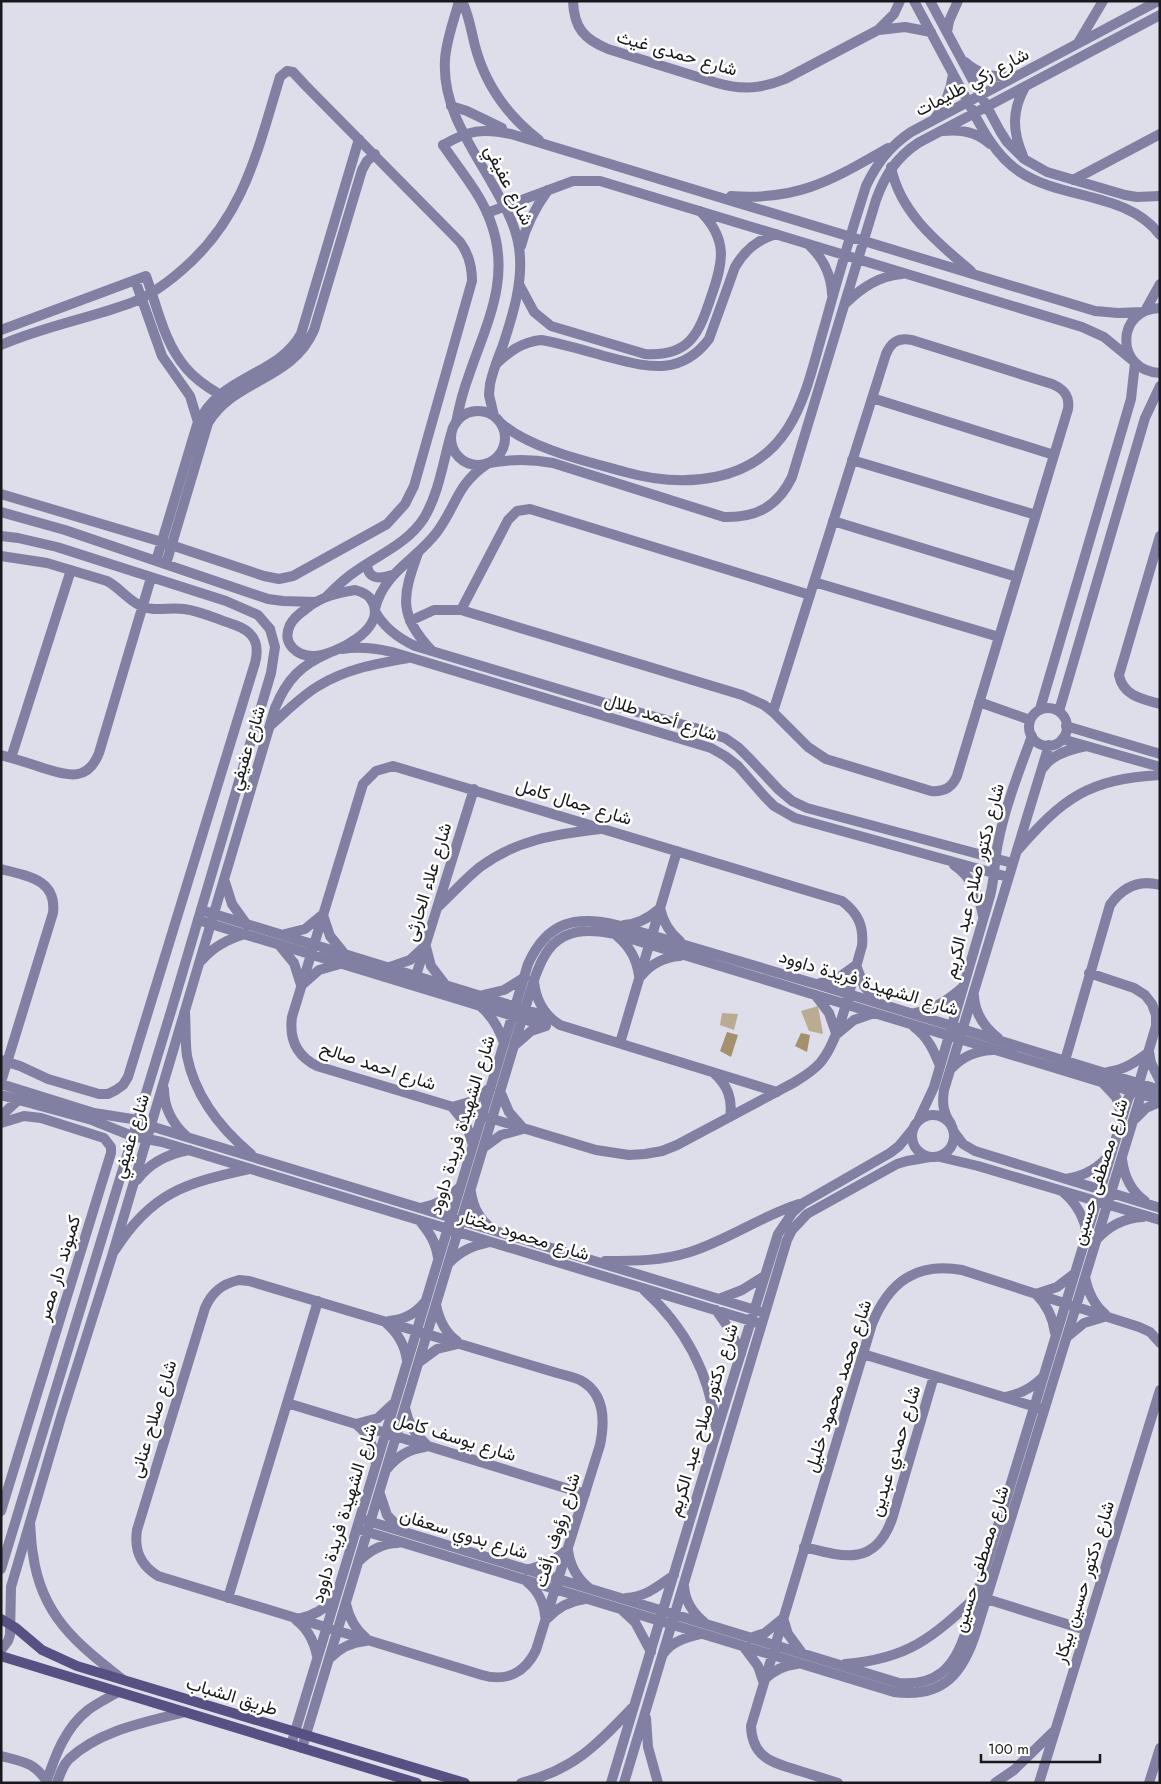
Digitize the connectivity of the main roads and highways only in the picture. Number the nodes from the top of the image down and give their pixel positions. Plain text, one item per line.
1 (5, 1621) edge
2 (1, 1656) edge
3 (417, 1783) edge
4 (465, 1783) edge

1 - 4 main road, طريق الشباب
2 - 3 main road, طريق الشباب

